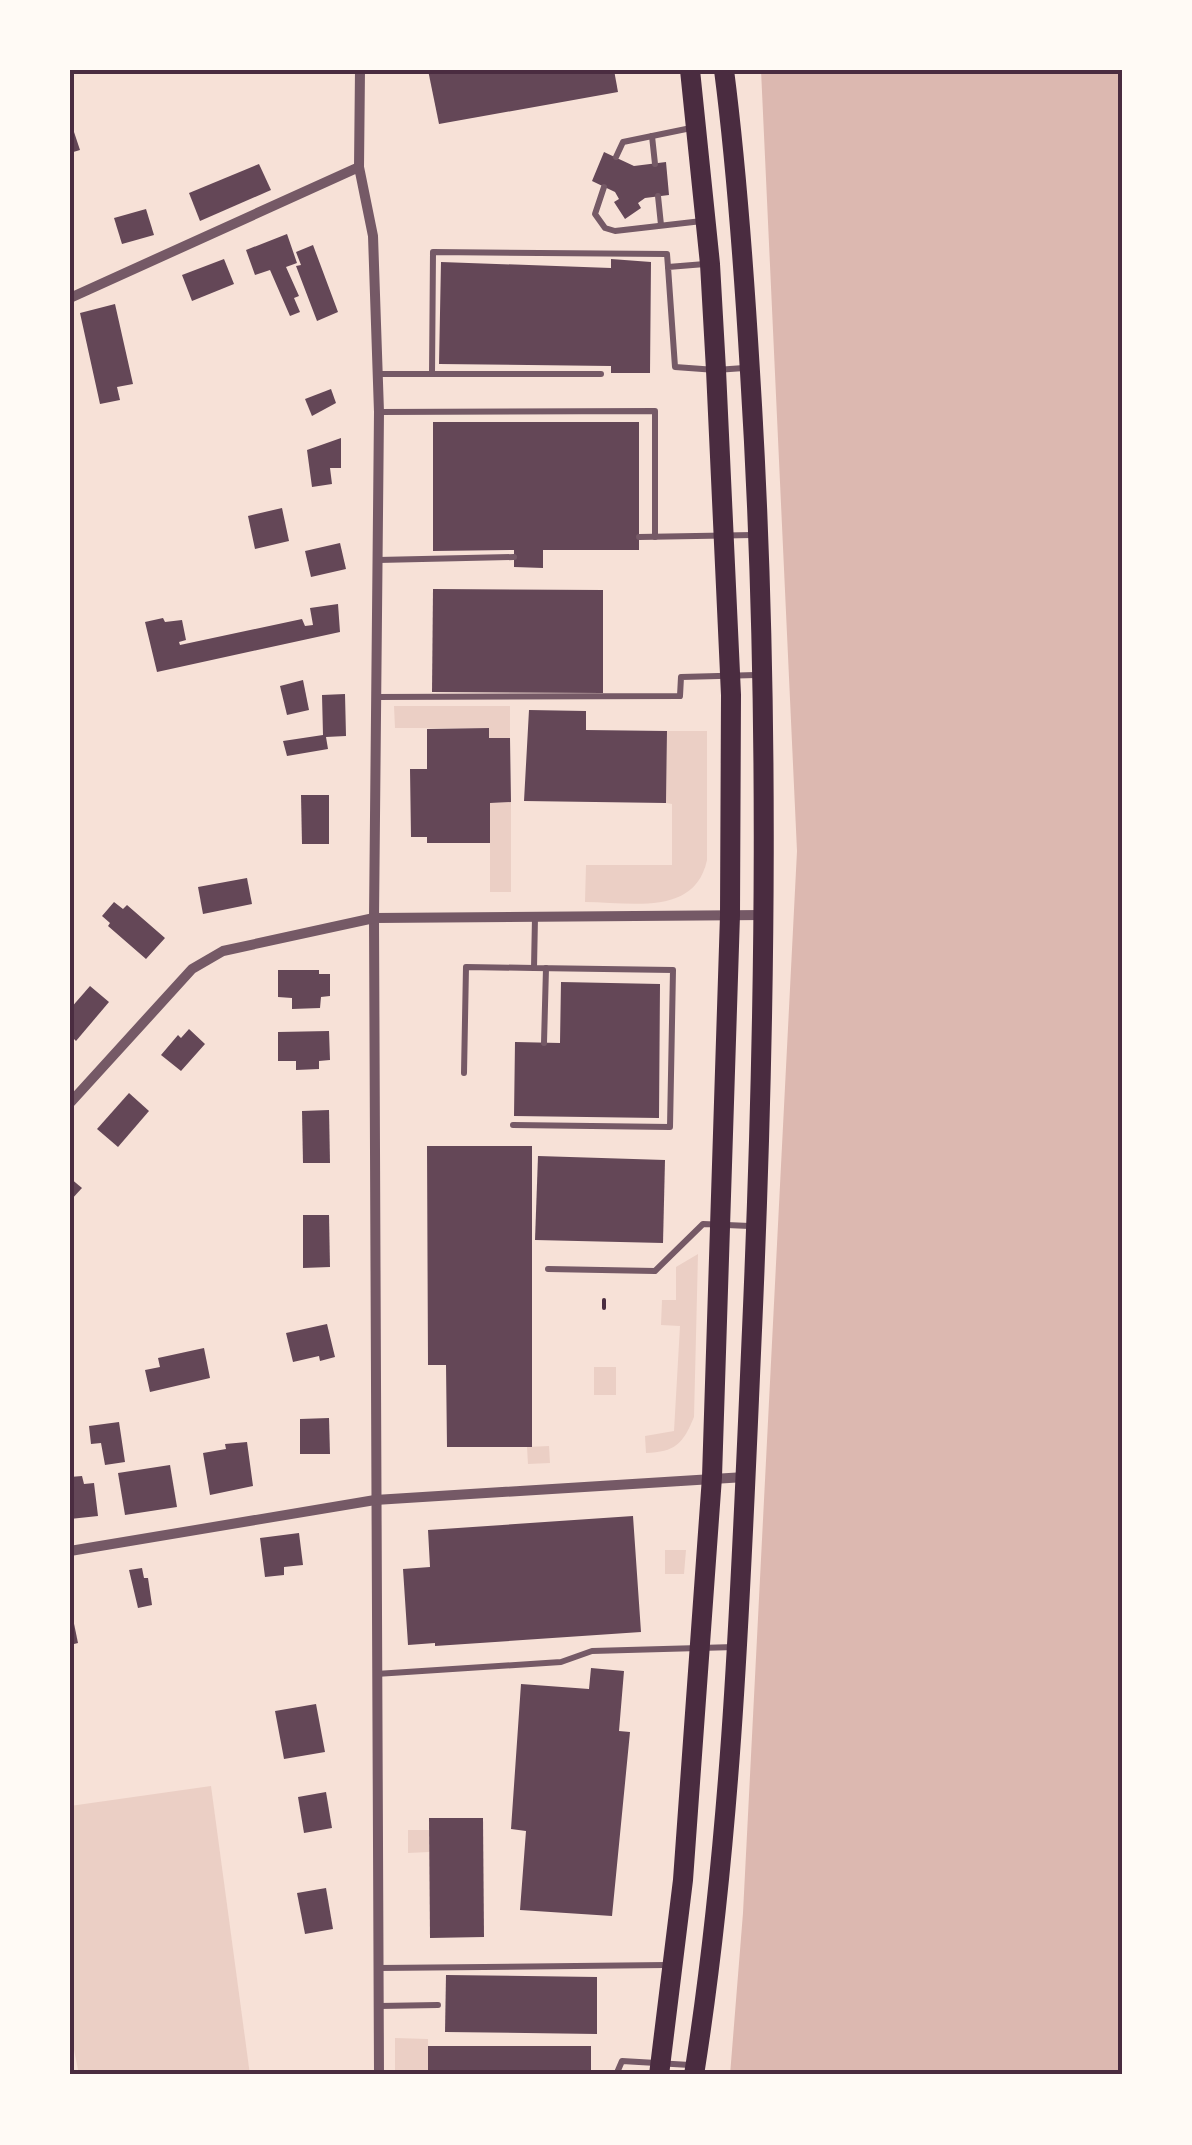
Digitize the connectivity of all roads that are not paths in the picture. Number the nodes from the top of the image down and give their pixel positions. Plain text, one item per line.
1 (360, 70) edge
2 (690, 70) edge
3 (726, 80) edge
4 (694, 95) junction
5 (697, 126) junction
6 (652, 136) junction
7 (616, 158) dead end
8 (654, 164) dead end
9 (359, 167) junction
10 (604, 187) dead end
11 (658, 196) dead end
12 (706, 220) junction
13 (662, 225) junction
14 (710, 264) junction
15 (668, 266) junction
16 (70, 298) edge
17 (750, 367) junction
18 (716, 370) junction
19 (378, 374) junction
20 (432, 374) junction
21 (602, 374) dead end
22 (379, 412) junction
23 (760, 535) junction
24 (724, 536) junction
25 (639, 537) dead end
26 (655, 538) junction
27 (514, 558) dead end
28 (378, 560) junction
29 (763, 675) junction
30 (730, 677) junction
31 (376, 697) junction
32 (730, 915) junction
33 (763, 915) junction
34 (536, 917) junction
35 (374, 918) junction
36 (534, 968) junction
37 (546, 968) junction
38 (544, 1043) dead end
39 (464, 1072) dead end
40 (70, 1104) edge
41 (514, 1125) dead end
42 (720, 1225) junction
43 (756, 1226) junction
44 (548, 1270) dead end
45 (712, 1477) junction
46 (745, 1477) junction
47 (375, 1500) junction
48 (70, 1552) edge
49 (700, 1646) junction
50 (736, 1647) junction
51 (376, 1674) junction
52 (673, 1965) junction
53 (378, 1968) junction
54 (438, 2005) dead end
55 (378, 2006) junction
56 (660, 2069) edge
57 (695, 2070) edge
58 (378, 2075) edge
59 (616, 2075) edge

1 - 9 street
2 - 4 main road
3 - 4 lane
3 - 17 main road
4 - 5 main road
5 - 6 lane
5 - 12 main road
6 - 7 lane
6 - 8 lane
9 - 16 street
9 - 19 street
10 - 13 lane
11 - 13 lane
12 - 13 lane
12 - 14 main road
14 - 15 lane
14 - 18 main road
15 - 18 lane
15 - 20 lane
17 - 18 lane
17 - 23 main road
18 - 24 main road
19 - 20 lane
19 - 22 street
20 - 21 lane
22 - 26 lane
22 - 28 street
23 - 24 lane
23 - 29 main road
24 - 26 lane
24 - 30 main road
25 - 26 lane
27 - 28 lane
28 - 31 street
29 - 30 lane
29 - 33 main road
30 - 31 lane
30 - 32 main road
31 - 35 street
32 - 33 street
32 - 34 street
32 - 42 main road
33 - 43 main road
34 - 35 street
34 - 36 lane
35 - 40 street
35 - 47 street
36 - 37 lane
36 - 39 lane
37 - 38 lane
37 - 41 lane
42 - 43 lane
42 - 44 lane
42 - 45 main road
43 - 46 main road
45 - 46 street
45 - 47 street
45 - 49 main road
46 - 50 main road
47 - 48 street
47 - 51 street
49 - 50 lane
49 - 51 lane
49 - 52 main road
50 - 57 main road
51 - 53 street
52 - 53 lane
52 - 56 main road
53 - 55 street
54 - 55 lane
55 - 58 street
56 - 57 lane
56 - 59 lane

